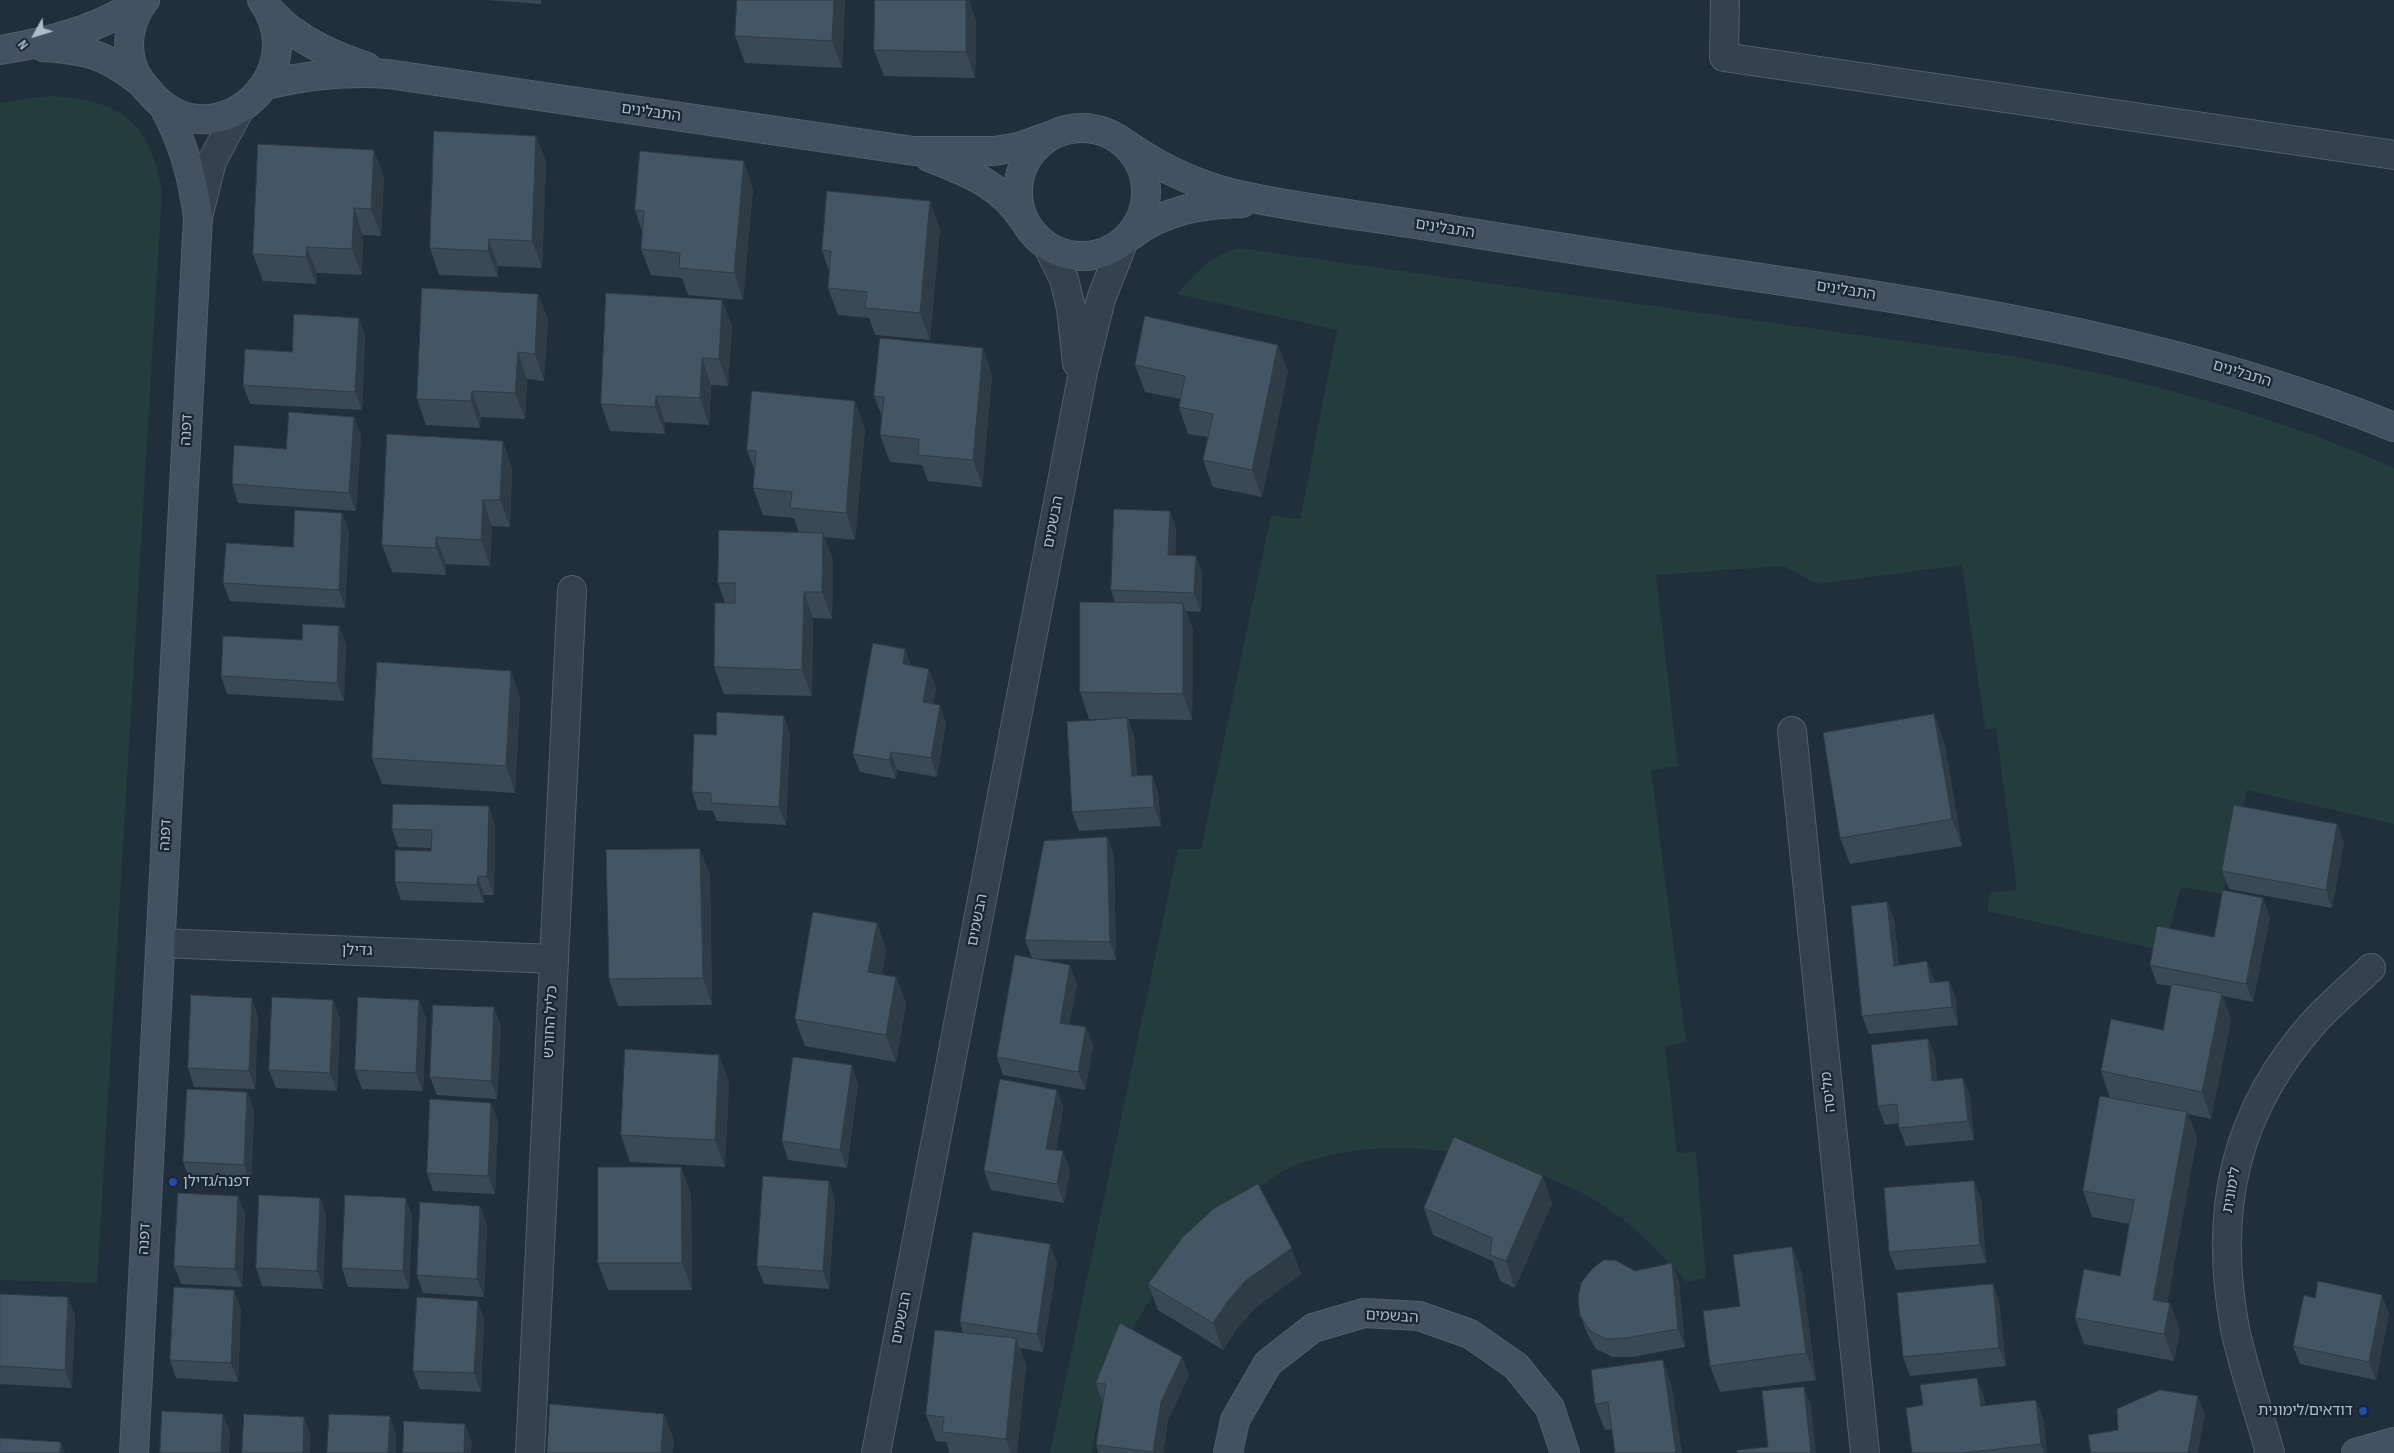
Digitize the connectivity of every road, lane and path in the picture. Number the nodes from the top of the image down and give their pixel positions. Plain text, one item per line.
1 (143, 0) edge
2 (1725, 0) edge
3 (265, 4) edge
4 (27, 46) junction
5 (0, 50) edge
6 (388, 74) junction
7 (139, 81) junction
8 (266, 85) junction
9 (164, 108) junction
10 (240, 110) junction
11 (1050, 136) junction
12 (1117, 138) junction
13 (914, 151) junction
14 (2394, 155) edge
15 (1286, 203) junction
16 (198, 216) junction
17 (1026, 224) junction
18 (1127, 239) junction
19 (1048, 247) junction
20 (1080, 387) junction
21 (2394, 427) edge
22 (572, 590) dead end
23 (1792, 731) dead end
24 (160, 943) junction
25 (554, 959) junction
26 (2371, 968) dead end
27 (2394, 1442) edge
28 (134, 1453) edge
29 (530, 1453) edge
30 (876, 1453) edge
31 (1228, 1453) edge
32 (1565, 1453) edge
33 (1865, 1453) edge
34 (2270, 1453) edge
35 (2356, 1453) edge

1 - 4 street
1 - 7 street
2 - 14 street
3 - 6 street, התבלינים
3 - 8 street
4 - 5 street
4 - 7 street
6 - 8 street, התבלינים
6 - 13 street, התבלינים
7 - 9 street
8 - 10 street
9 - 10 street
9 - 16 street, דפנה
10 - 16 street, דפנה
11 - 12 street
11 - 13 street, התבלינים
11 - 17 street
12 - 15 street, התבלינים
12 - 18 street
13 - 17 street, התבלינים
15 - 18 street, התבלינים
15 - 21 street, התבלינים
16 - 24 street, דפנה
17 - 19 street
18 - 19 street
18 - 20 street, הבשמים
19 - 20 street, הבשמים
20 - 30 street, הבשמים
22 - 25 street, כליל החורש
23 - 33 street, מליסה
24 - 25 street, גדילן
24 - 28 street, דפנה
25 - 29 street, כליל החורש
26 - 34 street, לימונית
27 - 35 street
31 - 32 street, הבשמים

